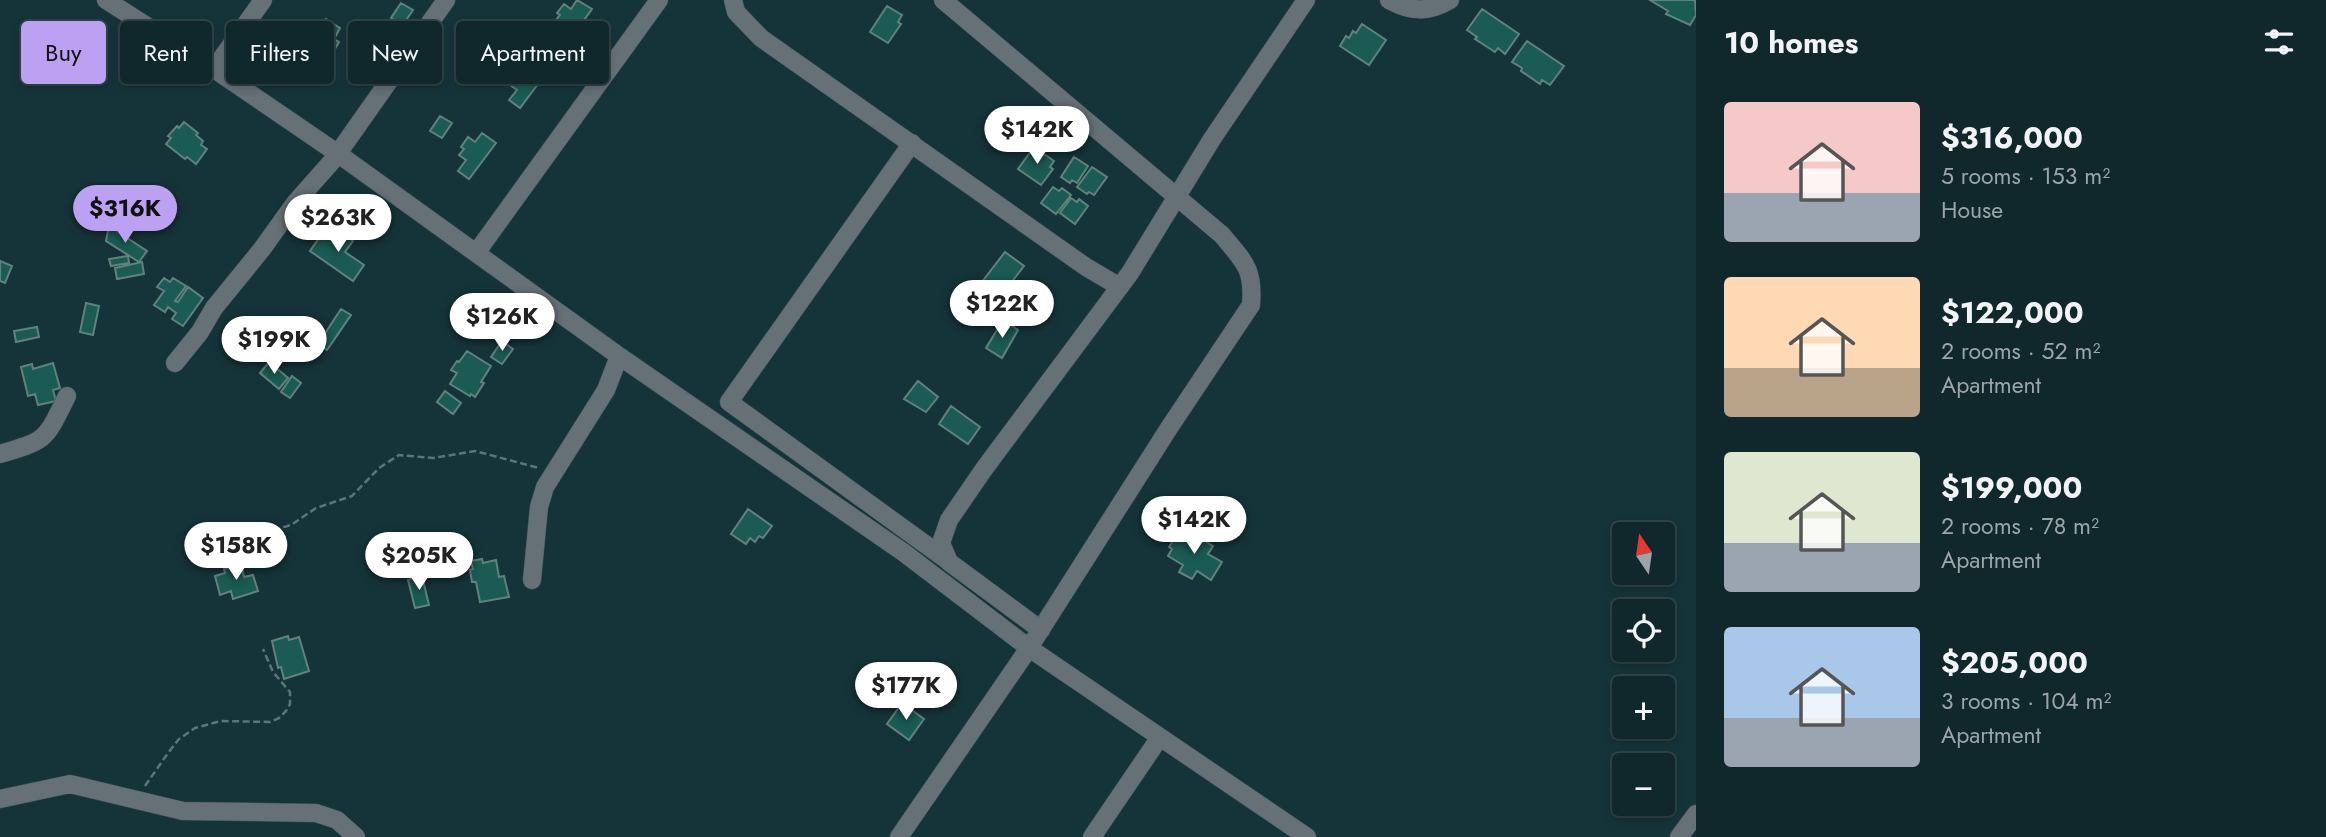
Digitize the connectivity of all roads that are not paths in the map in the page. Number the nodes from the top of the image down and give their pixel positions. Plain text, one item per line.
1 (106, 0) edge
2 (263, 0) edge
3 (446, 0) edge
4 (659, 0) edge
5 (733, 0) edge
6 (943, 0) edge
7 (1306, 0) edge
8 (1389, 0) edge
9 (1450, 0) edge
10 (214, 69) junction
11 (912, 143) junction
12 (337, 153) junction
13 (1176, 195) junction
14 (476, 253) junction
15 (1120, 287) junction
16 (620, 356) junction
17 (175, 363) dead end
18 (67, 396) dead end
19 (0, 454) edge
20 (949, 562) junction
21 (532, 580) dead end
22 (1041, 630) junction
23 (1029, 648) junction
24 (1160, 737) junction
25 (0, 799) edge
26 (1696, 814) edge
27 (356, 837) edge
28 (899, 837) edge
29 (1092, 837) edge
30 (1307, 837) edge
31 (1679, 837) edge

1 - 10 street
2 - 10 street
3 - 12 street
4 - 14 street
5 - 11 street
6 - 13 street
7 - 13 street
8 - 9 street
10 - 12 street
11 - 15 street
11 - 20 street
12 - 14 street
12 - 17 street
13 - 15 street
13 - 22 street
14 - 16 street
15 - 20 street
16 - 21 street
16 - 23 street
18 - 19 street
20 - 22 street
22 - 23 street
23 - 24 street
23 - 28 street
24 - 29 street
24 - 30 street
25 - 27 street
26 - 31 street

